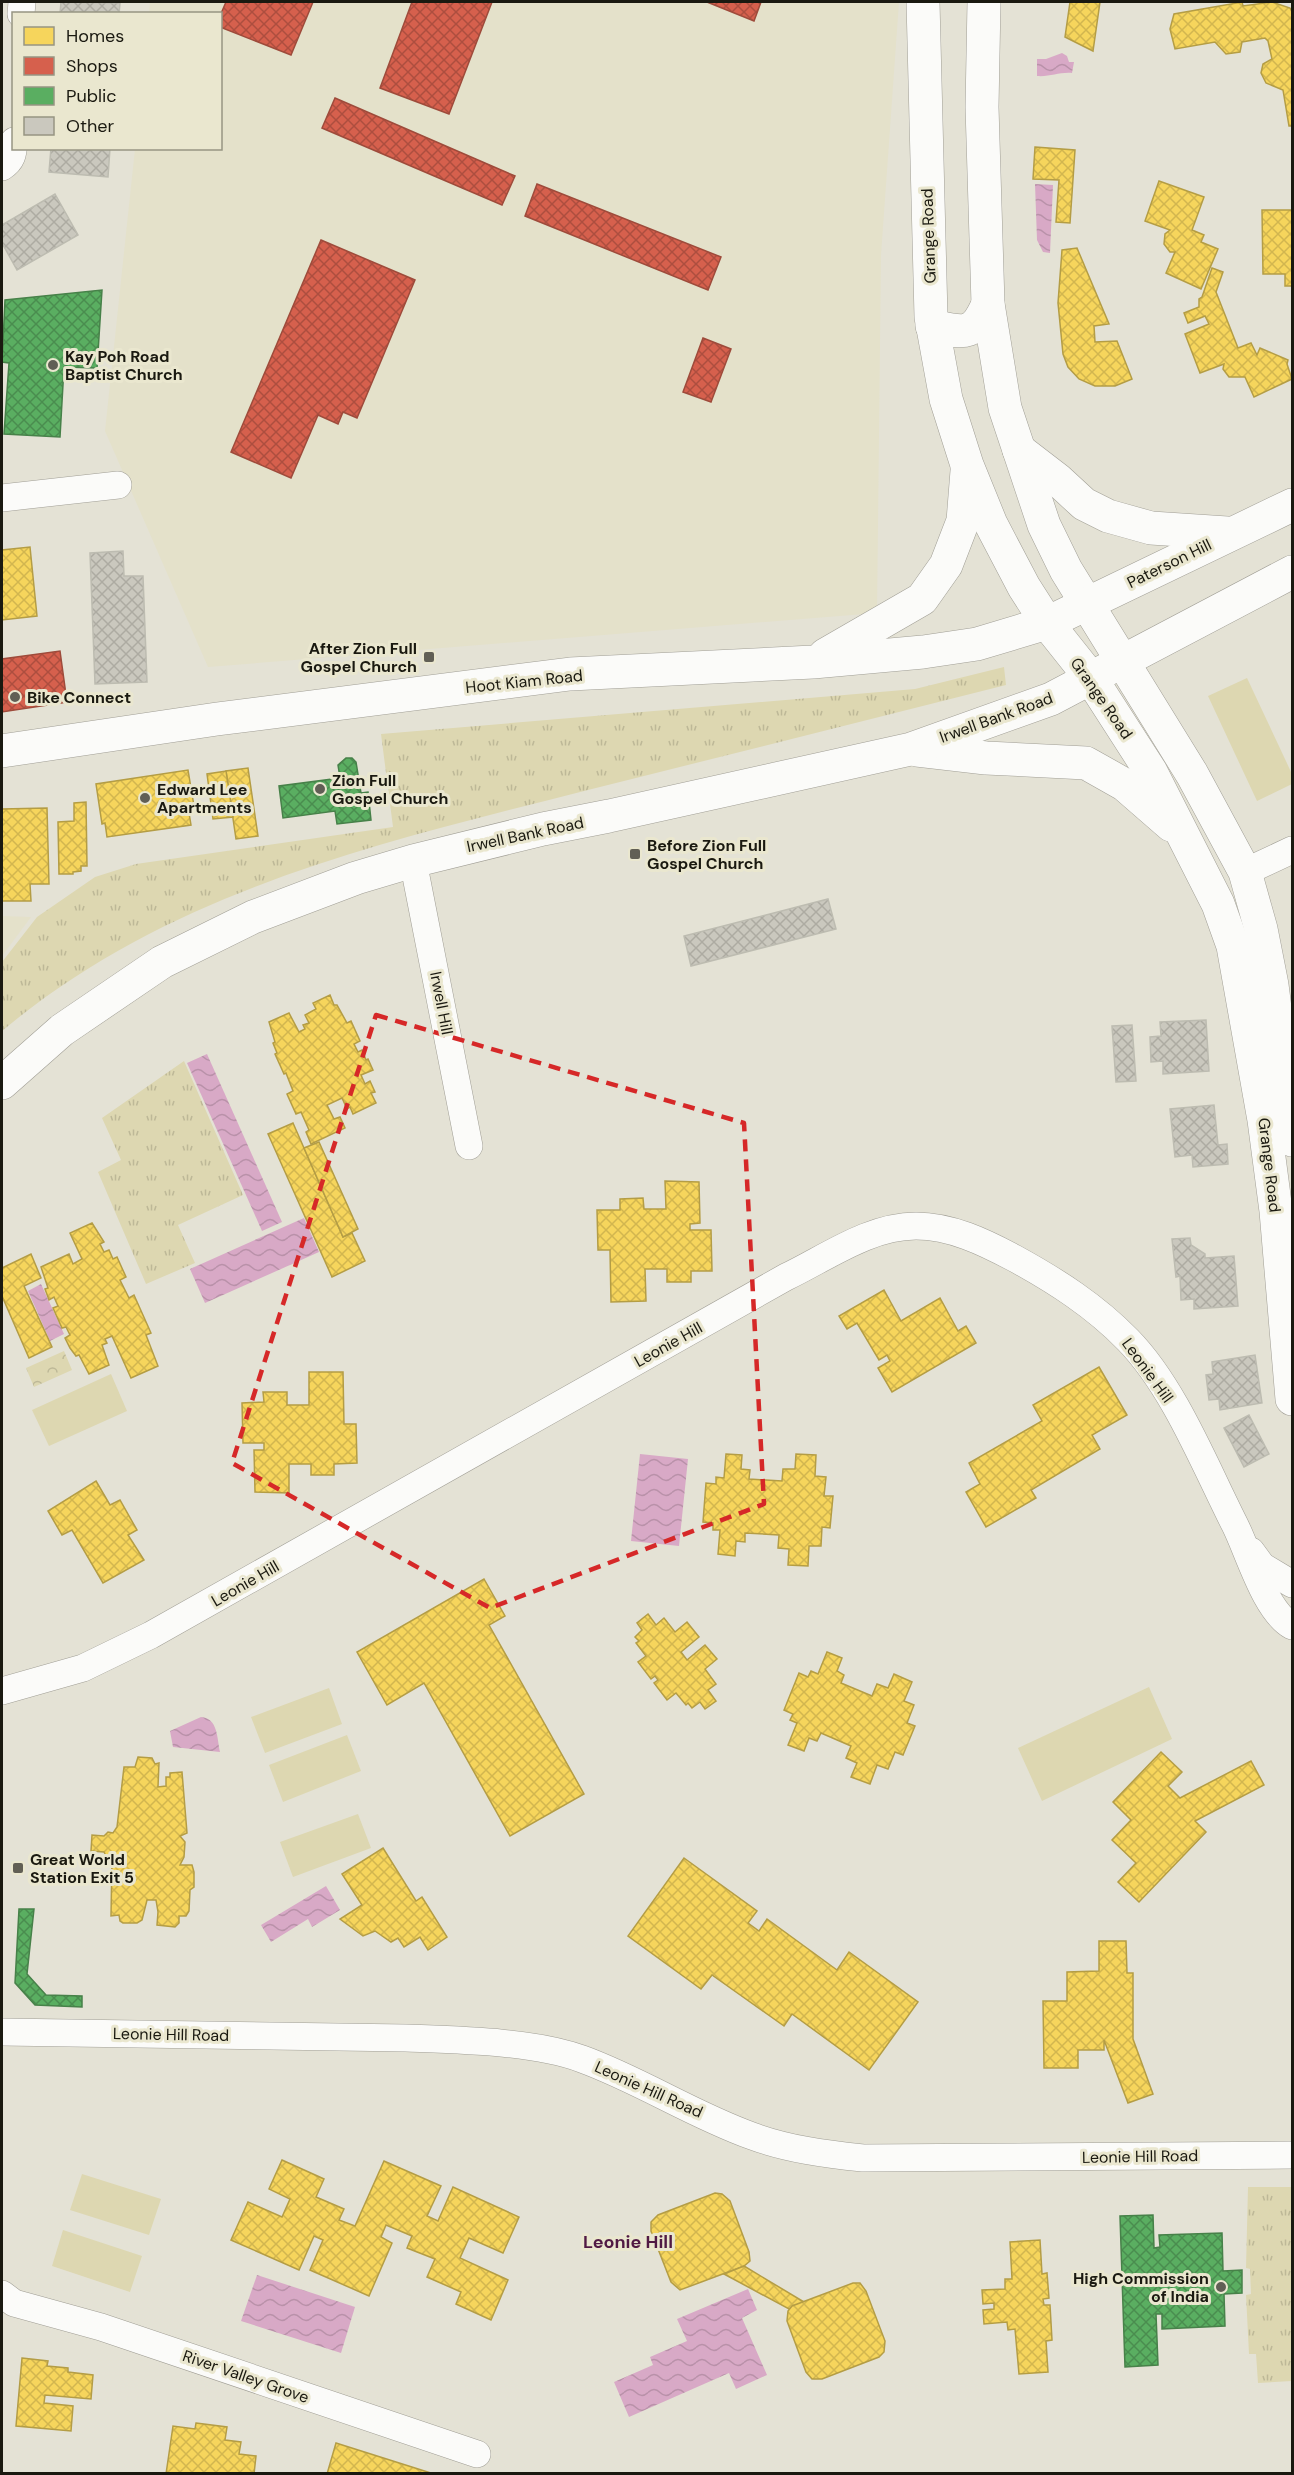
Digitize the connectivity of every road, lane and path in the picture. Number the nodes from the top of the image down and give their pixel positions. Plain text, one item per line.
1 (923, 2) edge
2 (984, 2) edge
3 (13, 150) edge
4 (2, 167) edge
5 (988, 304) junction
6 (932, 326) junction
7 (1019, 450) junction
8 (967, 465) junction
9 (118, 485) dead end
10 (2, 498) edge
11 (1293, 505) edge
12 (1231, 533) junction
13 (1293, 572) edge
14 (1087, 603) junction
15 (1047, 623) junction
16 (1122, 660) junction
17 (813, 662) junction
18 (1090, 677) junction
19 (911, 749) junction
20 (2, 751) edge
21 (1184, 836) junction
22 (1293, 850) edge
23 (413, 861) junction
24 (1245, 872) junction
25 (2, 1083) edge
26 (1293, 1140) edge
27 (469, 1146) dead end
28 (1293, 1399) edge
29 (1242, 1540) junction
30 (1293, 1584) edge
31 (1293, 1626) edge
32 (2, 1691) edge
33 (2, 2032) edge
34 (1293, 2155) edge
35 (6, 2300) edge
36 (477, 2454) dead end

1 - 6 main road, Grange Road
2 - 5 main road, Grange Road
3 - 4 street
5 - 6 main road
5 - 7 main road, Grange Road
6 - 8 main road, Grange Road
7 - 12 main road
7 - 14 main road, Grange Road
8 - 15 main road, Grange Road
8 - 17 main road
9 - 10 street
11 - 12 main road, Paterson Hill
12 - 14 main road, Paterson Hill
13 - 16 main road
14 - 15 main road, Paterson Hill
14 - 16 main road, Grange Road
15 - 17 main road, Hoot Kiam Road
15 - 18 main road, Grange Road
16 - 18 main road
16 - 24 main road, Grange Road
17 - 20 main road, Hoot Kiam Road
18 - 19 main road, Irwell Bank Road
18 - 21 main road, Grange Road
19 - 21 main road
19 - 23 main road, Irwell Bank Road
21 - 28 main road, Grange Road
22 - 24 street
23 - 25 main road, Irwell Bank Road
23 - 27 street, Irwell Hill
24 - 26 main road, Grange Road
29 - 30 street, Leonie Hill
29 - 31 street, Leonie Hill
29 - 32 street, Leonie Hill
33 - 34 street, Leonie Hill Road
35 - 36 street, River Valley Grove

